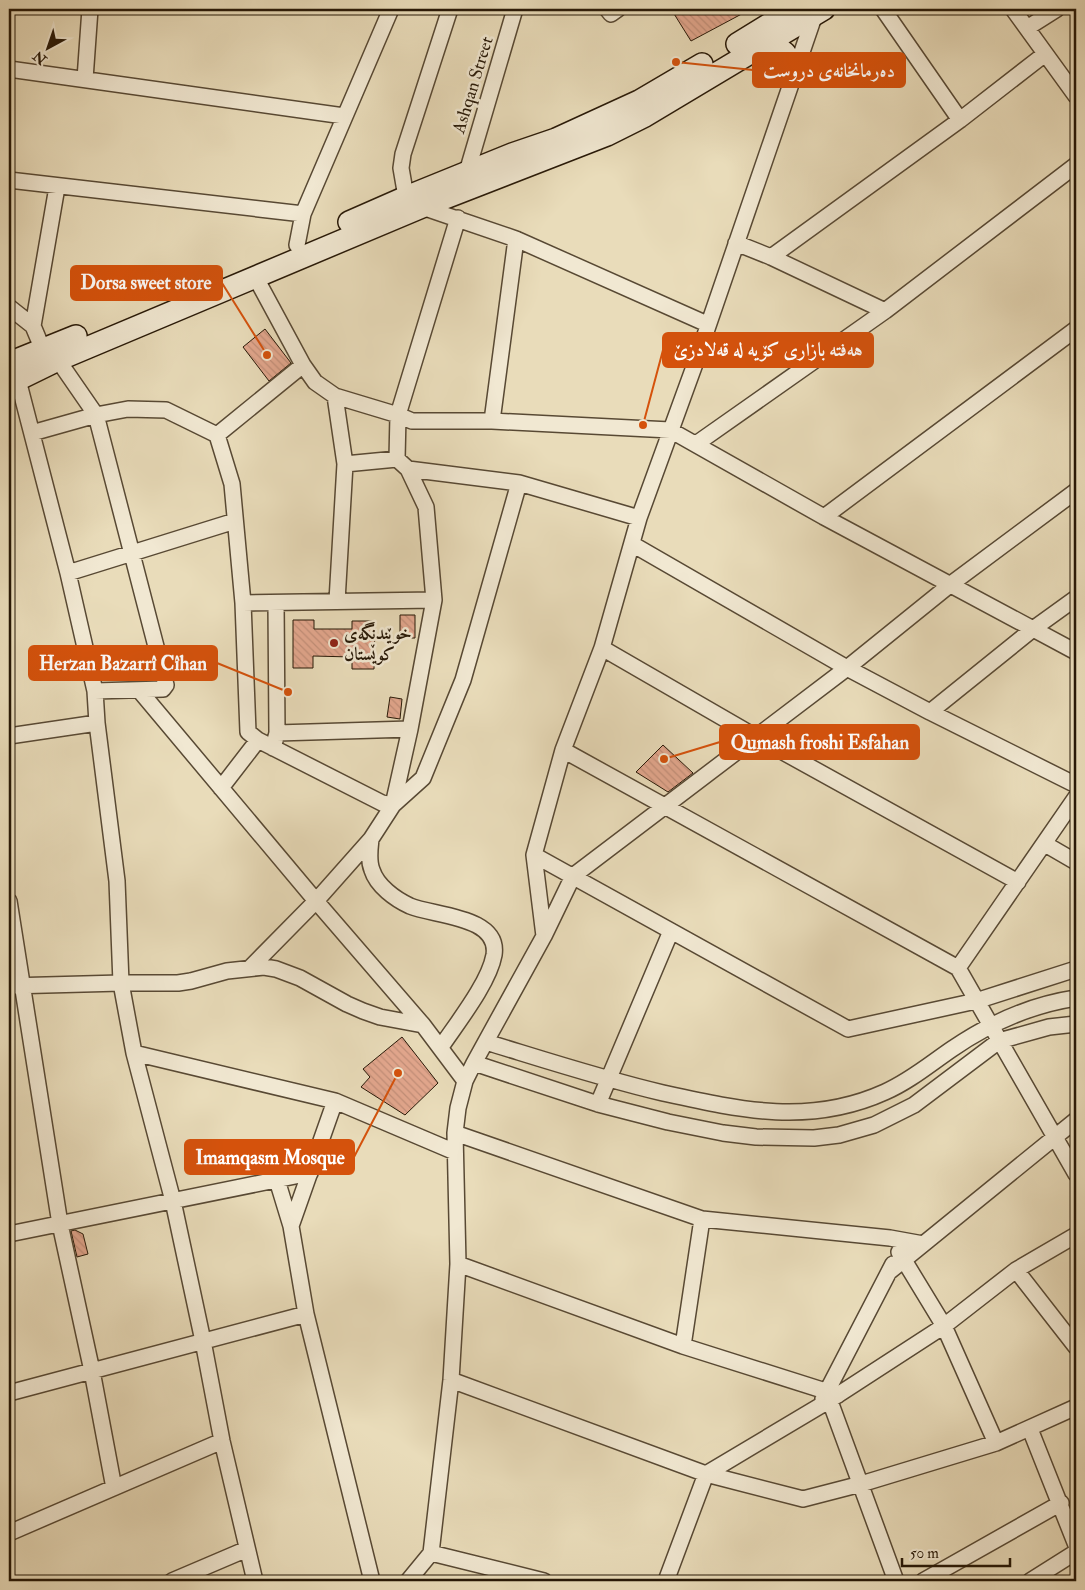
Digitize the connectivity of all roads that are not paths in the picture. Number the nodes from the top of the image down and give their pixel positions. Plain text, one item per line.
1 (90, 9) edge
2 (391, 9) edge
3 (450, 9) edge
4 (515, 9) edge
5 (607, 9) edge
6 (618, 9) edge
7 (794, 9) edge
8 (883, 9) edge
9 (1014, 9) edge
10 (1058, 9) edge
11 (818, 11) edge
12 (1027, 28) junction
13 (770, 41) junction
14 (1045, 54) junction
15 (9, 69) edge
16 (796, 69) junction
17 (84, 79) junction
18 (1076, 96) edge
19 (344, 116) junction
20 (960, 120) junction
21 (1076, 165) edge
22 (466, 172) junction
23 (9, 180) edge
24 (57, 187) junction
25 (414, 202) junction
26 (303, 214) junction
27 (458, 218) junction
28 (516, 238) junction
29 (736, 243) junction
30 (300, 251) junction
31 (771, 257) junction
32 (256, 278) junction
33 (9, 307) edge
34 (885, 311) junction
35 (707, 324) junction
36 (33, 326) junction
37 (1076, 329) edge
38 (50, 355) junction
39 (303, 365) junction
40 (12, 376) edge
41 (334, 396) junction
42 (96, 415) junction
43 (398, 415) junction
44 (492, 421) junction
45 (670, 430) junction
46 (32, 433) junction
47 (217, 436) junction
48 (696, 444) junction
49 (397, 459) junction
50 (345, 464) junction
51 (408, 470) junction
52 (519, 483) junction
53 (1076, 491) edge
54 (824, 517) junction
55 (639, 518) junction
56 (236, 521) junction
57 (632, 544) junction
58 (132, 553) junction
59 (68, 573) junction
60 (951, 584) junction
61 (1076, 598) edge
62 (434, 600) junction
63 (338, 602) junction
64 (276, 603) junction
65 (243, 604) junction
66 (1033, 628) junction
67 (602, 648) junction
68 (1076, 652) edge
69 (847, 668) junction
70 (139, 690) junction
71 (95, 691) junction
72 (930, 712) junction
73 (97, 723) junction
74 (410, 728) junction
75 (9, 736) edge
76 (756, 737) junction
77 (258, 740) junction
78 (275, 741) junction
79 (563, 750) junction
80 (1076, 785) edge
81 (221, 788) junction
82 (1076, 797) edge
83 (393, 805) junction
84 (665, 805) junction
85 (371, 839) junction
86 (1045, 844) junction
87 (534, 855) junction
88 (1076, 862) edge
89 (573, 876) junction
90 (1018, 882) junction
91 (9, 901) edge
92 (316, 901) junction
93 (671, 931) junction
94 (544, 936) junction
95 (1075, 967) edge
96 (250, 968) junction
97 (958, 968) junction
98 (121, 983) junction
99 (16, 987) edge
100 (1076, 998) edge
101 (976, 1001) junction
102 (1076, 1024) edge
103 (423, 1025) junction
104 (990, 1025) junction
105 (999, 1041) junction
106 (486, 1042) junction
107 (441, 1047) junction
108 (134, 1053) junction
109 (474, 1063) junction
110 (609, 1080) junction
111 (465, 1081) junction
112 (335, 1102) junction
113 (598, 1104) junction
114 (1076, 1120) edge
115 (455, 1132) junction
116 (1055, 1136) junction
117 (455, 1152) junction
118 (310, 1173) junction
119 (1076, 1174) edge
120 (277, 1180) junction
121 (173, 1201) junction
122 (702, 1219) junction
123 (60, 1224) junction
124 (291, 1226) junction
125 (9, 1234) edge
126 (1076, 1236) edge
127 (899, 1247) junction
128 (458, 1264) junction
129 (1016, 1270) junction
130 (306, 1314) junction
131 (944, 1326) junction
132 (203, 1341) junction
133 (683, 1346) junction
134 (1076, 1347) edge
135 (92, 1371) junction
136 (451, 1380) junction
137 (9, 1393) edge
138 (828, 1399) junction
139 (1076, 1407) edge
140 (1030, 1429) junction
141 (222, 1441) junction
142 (996, 1443) junction
143 (706, 1474) junction
144 (861, 1484) junction
145 (114, 1488) junction
146 (1061, 1503) junction
147 (9, 1533) edge
148 (1076, 1545) edge
149 (247, 1549) junction
150 (1076, 1552) edge
151 (431, 1553) junction
152 (172, 1581) edge
153 (255, 1581) edge
154 (372, 1581) edge
155 (408, 1581) edge
156 (544, 1581) edge
157 (666, 1581) edge
158 (896, 1581) edge
159 (923, 1581) edge
160 (1030, 1581) edge

1 - 17 street
2 - 19 street
3 - 25 street
4 - 22 street, Ashqan Street
5 - 6 street
7 - 22 street
8 - 20 street
9 - 12 street
10 - 12 street
11 - 13 street
11 - 16 street
12 - 14 street
13 - 16 street
13 - 25 street
14 - 18 street
14 - 20 street
15 - 17 street
16 - 29 street
17 - 19 street
19 - 26 street
20 - 31 street
21 - 34 street
22 - 25 street
23 - 24 street
24 - 26 street
24 - 36 street
25 - 27 street
25 - 30 street
26 - 30 street
27 - 28 street
27 - 43 street
28 - 35 street
28 - 44 street
29 - 31 street
29 - 35 street
30 - 32 street
30 - 38 street
31 - 34 street
32 - 38 street
32 - 39 street
33 - 36 street
34 - 48 street
35 - 45 street
36 - 38 street
37 - 54 street
38 - 40 street
38 - 42 street
39 - 41 street
39 - 47 street
40 - 46 street
41 - 43 street
41 - 50 street
42 - 46 street
42 - 47 street
42 - 58 street
43 - 44 street
43 - 49 street
44 - 45 street
45 - 48 street
45 - 55 street
46 - 59 street
47 - 56 street
48 - 54 street
49 - 50 street
49 - 51 street
50 - 63 street
51 - 52 street
51 - 62 street
52 - 55 street
52 - 83 street
53 - 60 street
54 - 60 street
55 - 57 street
56 - 58 street
56 - 65 street
57 - 67 street
57 - 69 street
58 - 59 street
58 - 70 street
59 - 71 street
60 - 66 street
60 - 69 street
61 - 66 street
62 - 63 street
62 - 74 street
63 - 64 street
64 - 65 street
64 - 78 street
65 - 77 street
66 - 68 street
66 - 72 street
67 - 76 street
67 - 79 street
69 - 72 street
69 - 76 street
70 - 71 street
70 - 81 street
71 - 73 street
72 - 80 street
73 - 75 street
73 - 98 street
74 - 78 street
74 - 83 street
76 - 84 street
76 - 90 street
77 - 78 street
77 - 81 street
78 - 83 street
79 - 84 street
79 - 87 street
81 - 92 street
82 - 86 street
83 - 85 street
84 - 89 street
84 - 97 street
85 - 92 street
85 - 107 street
86 - 88 street
86 - 90 street
87 - 89 street
87 - 94 street
89 - 93 street
89 - 94 street
90 - 97 street
91 - 99 street
92 - 96 street
92 - 103 street
93 - 101 street
93 - 110 street
94 - 106 street
95 - 101 street
96 - 98 street
96 - 103 street
97 - 101 street
98 - 99 street
98 - 108 street
99 - 123 street
100 - 104 street
101 - 104 street
102 - 105 street
103 - 107 street
104 - 105 street
104 - 110 street
105 - 113 street
105 - 116 street
106 - 109 street
106 - 110 street
107 - 111 street
108 - 112 street
108 - 121 street
109 - 111 street
109 - 113 street
110 - 113 street
111 - 115 street
112 - 117 street
112 - 118 street
114 - 116 street
115 - 117 street
115 - 122 street
116 - 119 street
116 - 127 street
117 - 128 street
118 - 120 street
118 - 124 street
120 - 121 street
120 - 124 street
121 - 123 street
121 - 132 street
122 - 127 street
122 - 133 street
123 - 125 street
123 - 135 street
124 - 130 street
126 - 129 street
127 - 131 street
127 - 138 street
128 - 133 street
128 - 136 street
129 - 131 street
129 - 134 street
130 - 132 street
130 - 154 street
131 - 138 street
131 - 142 street
132 - 135 street
132 - 141 street
133 - 138 street
135 - 137 street
135 - 145 street
136 - 143 street
136 - 151 street
138 - 143 street
138 - 144 street
139 - 140 street
140 - 142 street
140 - 146 street
141 - 145 street
141 - 149 street
142 - 144 street
143 - 144 street
143 - 157 street
144 - 158 street
145 - 147 street
146 - 148 street
146 - 159 street
149 - 152 street
149 - 153 street
150 - 160 street
151 - 155 street
151 - 156 street

